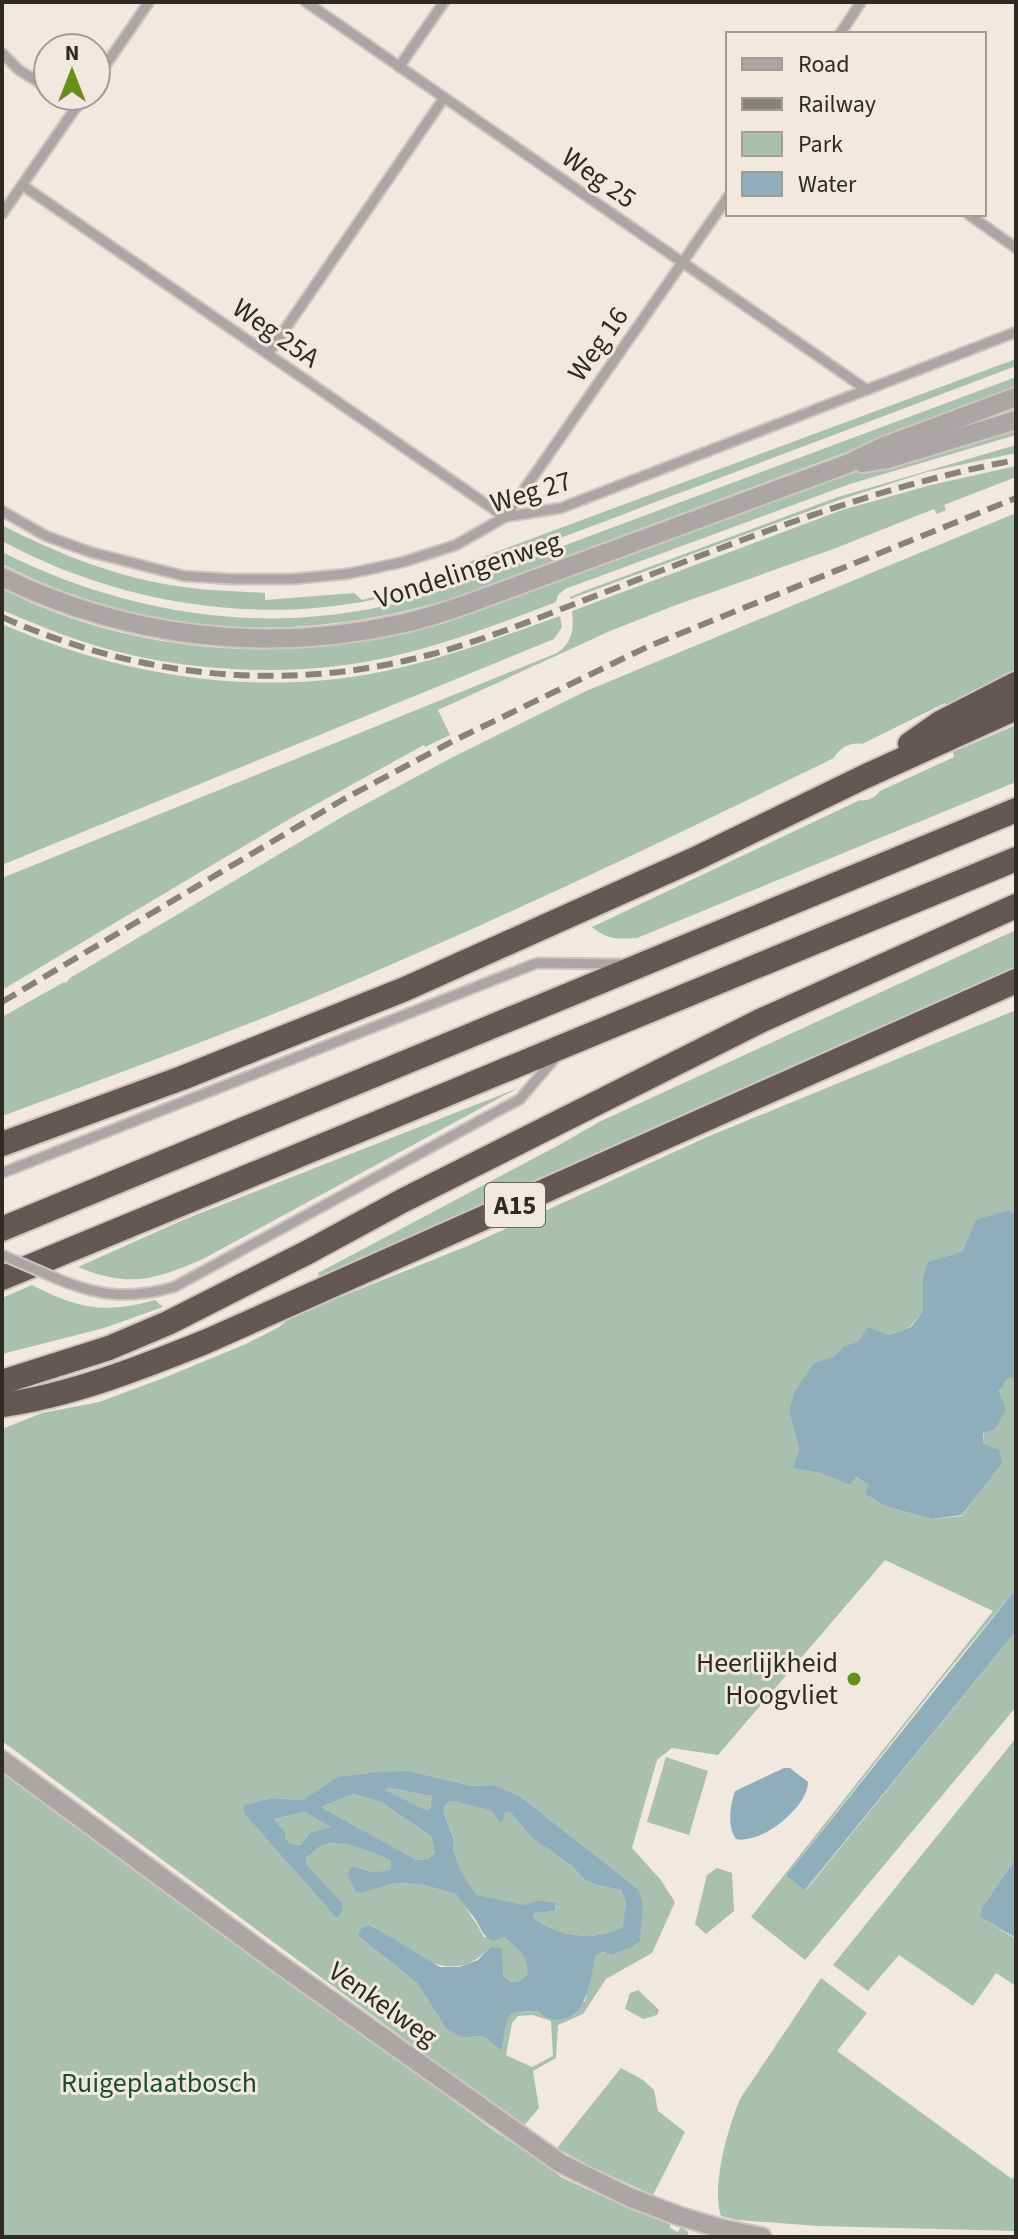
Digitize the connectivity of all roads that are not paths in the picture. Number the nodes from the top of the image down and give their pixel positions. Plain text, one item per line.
1 (149, 2) edge
2 (306, 2) edge
3 (444, 2) edge
4 (861, 2) edge
5 (841, 32) edge
6 (2, 53) edge
7 (112, 56) edge
8 (399, 67) junction
9 (32, 78) edge
10 (444, 98) junction
11 (73, 112) edge
12 (22, 185) junction
13 (726, 200) edge
14 (2, 214) edge
15 (971, 216) edge
16 (1016, 248) edge
17 (682, 262) junction
18 (1016, 332) edge
19 (268, 354) junction
20 (867, 390) junction
21 (1016, 397) edge
22 (1016, 420) edge
23 (847, 464) junction
24 (2, 511) edge
25 (505, 517) junction
26 (2, 577) edge
27 (1016, 684) edge
28 (1016, 708) edge
29 (943, 731) junction
30 (1016, 810) edge
31 (1016, 859) edge
32 (1016, 906) edge
33 (642, 964) junction
34 (1016, 981) edge
35 (568, 1043) junction
36 (2, 1144) edge
37 (2, 1173) edge
38 (2, 1229) edge
39 (2, 1255) edge
40 (2, 1278) edge
41 (3, 1397) edge
42 (2, 1760) edge
43 (762, 2237) edge

1 - 7 lane
2 - 8 lane, Weg 25
3 - 8 lane
4 - 5 lane
6 - 9 lane
8 - 10 lane, Weg 25
10 - 17 lane, Weg 25
10 - 19 lane
11 - 12 lane
12 - 14 lane
12 - 19 lane, Weg 25A
13 - 17 lane, Weg 16
15 - 16 lane
17 - 20 lane, Weg 25
17 - 25 lane, Weg 16
18 - 20 lane, Weg 27
19 - 25 lane, Weg 25A
20 - 25 lane, Weg 27
21 - 23 street, Vondelingenweg
22 - 23 street, Vondelingenweg
23 - 26 street, Vondelingenweg
24 - 25 lane, Weg 27
27 - 29 highway
28 - 29 highway
29 - 36 highway
30 - 33 highway
31 - 35 highway
32 - 41 highway, A15
33 - 37 lane
33 - 38 highway
34 - 41 highway, A15
35 - 39 lane, bridge
35 - 40 highway
42 - 43 street, Venkelweg

